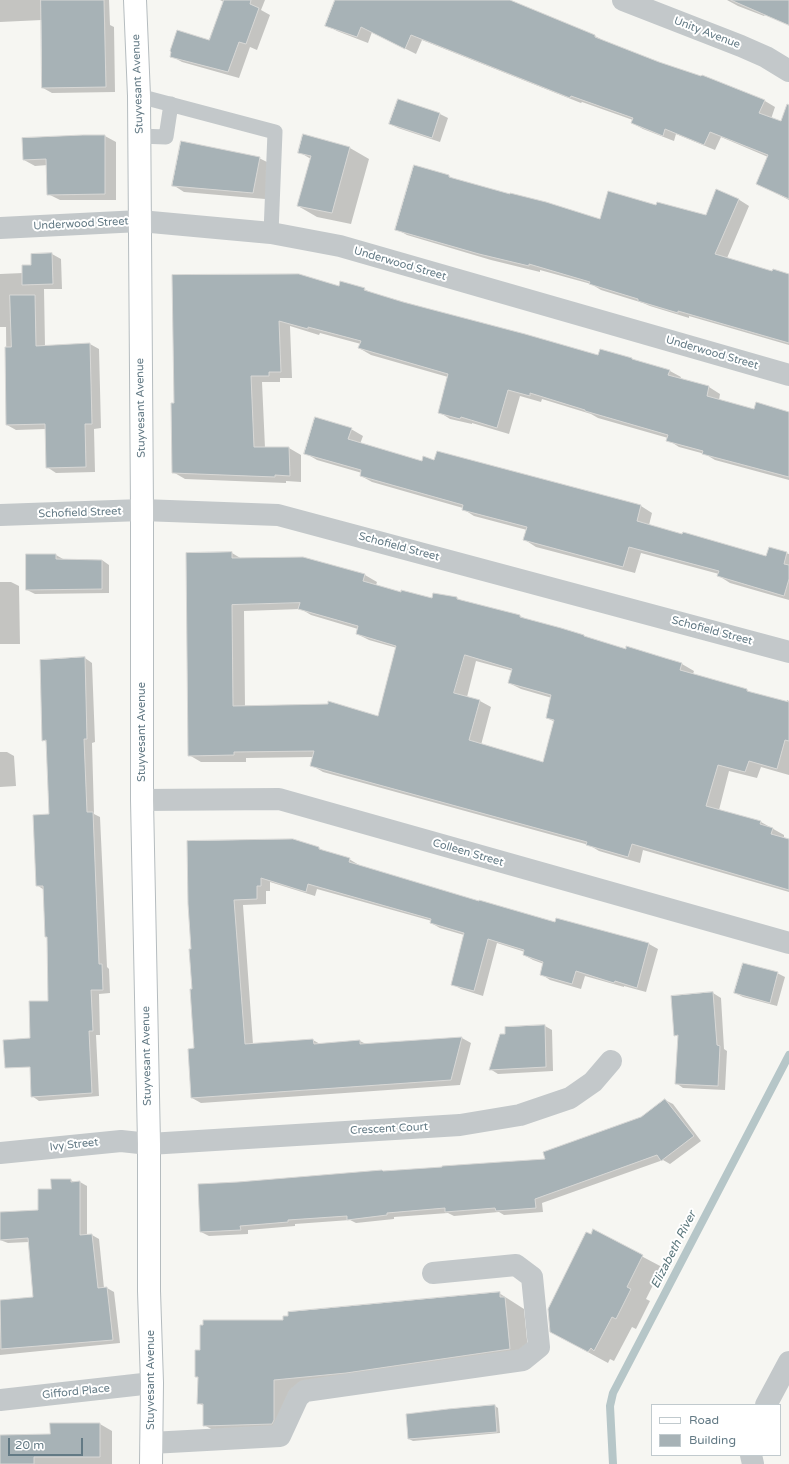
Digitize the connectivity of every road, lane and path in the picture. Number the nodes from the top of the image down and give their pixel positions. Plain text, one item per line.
1 (135, 0) edge
2 (623, 0) edge
3 (789, 71) edge
4 (139, 96) junction
5 (171, 104) junction
6 (139, 136) junction
7 (140, 221) junction
8 (0, 228) edge
9 (271, 233) junction
10 (789, 375) edge
11 (142, 510) junction
12 (0, 515) edge
13 (789, 652) edge
14 (142, 800) junction
15 (789, 943) edge
16 (611, 1061) dead end
17 (149, 1144) junction
18 (0, 1153) edge
19 (433, 1273) dead end
20 (789, 1362) edge
21 (152, 1383) junction
22 (0, 1400) edge
23 (767, 1404) edge
24 (151, 1453) edge

1 - 4 main road, Stuyvesant Avenue
2 - 3 street, Unity Avenue
4 - 5 lane
4 - 6 main road, Stuyvesant Avenue
5 - 6 lane
5 - 9 lane
6 - 7 main road, Stuyvesant Avenue
7 - 8 street, Underwood Street
7 - 9 street, Underwood Street
7 - 11 main road, Stuyvesant Avenue
9 - 10 street, Underwood Street
11 - 12 street, Schofield Street
11 - 13 street, Schofield Street
11 - 14 main road, Stuyvesant Avenue
14 - 15 street, Colleen Street
14 - 17 main road, Stuyvesant Avenue
16 - 17 street, Crescent Court
17 - 18 street, Ivy Street
17 - 21 main road, Stuyvesant Avenue
19 - 24 street
20 - 23 street
21 - 22 street, Gifford Place
21 - 24 main road, Stuyvesant Avenue

